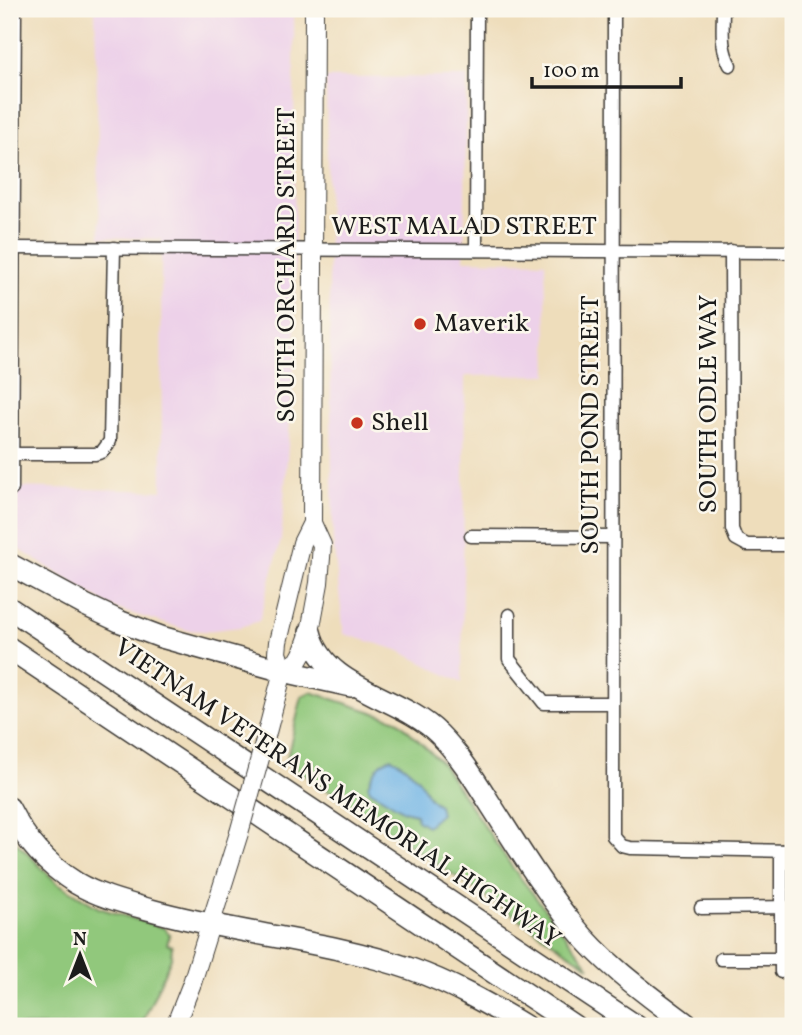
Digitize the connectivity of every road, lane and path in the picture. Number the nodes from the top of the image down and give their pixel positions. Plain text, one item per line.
1 (15, 9) edge
2 (314, 9) edge
3 (477, 9) edge
4 (614, 9) edge
5 (723, 9) edge
6 (730, 65) dead end
7 (12, 248) edge
8 (114, 248) junction
9 (315, 249) junction
10 (476, 250) junction
11 (615, 251) junction
12 (732, 251) junction
13 (793, 251) edge
14 (12, 454) junction
15 (12, 489) dead end
16 (312, 523) junction
17 (471, 536) dead end
18 (613, 537) junction
19 (793, 545) edge
20 (9, 564) edge
21 (9, 608) edge
22 (509, 615) dead end
23 (310, 632) junction
24 (9, 648) edge
25 (284, 671) junction
26 (359, 687) junction
27 (612, 703) junction
28 (9, 808) edge
29 (787, 851) edge
30 (787, 907) edge
31 (701, 908) dead end
32 (210, 925) junction
33 (721, 959) dead end
34 (175, 1026) edge
35 (525, 1026) edge
36 (574, 1026) edge
37 (636, 1026) edge
38 (689, 1026) edge

1 - 7 street
2 - 9 main road, SOUTH ORCHARD STREET
3 - 10 street
4 - 11 street, SOUTH POND STREET
5 - 6 street
7 - 8 street, WEST MALAD STREET
7 - 14 street
8 - 9 street, WEST MALAD STREET
8 - 14 street
9 - 10 street, WEST MALAD STREET
9 - 16 main road, SOUTH ORCHARD STREET
10 - 11 street, WEST MALAD STREET
11 - 12 street, WEST MALAD STREET
11 - 18 street, SOUTH POND STREET
12 - 13 street, WEST MALAD STREET
12 - 19 street, SOUTH ODLE WAY
14 - 15 street
16 - 23 main road, SOUTH ORCHARD STREET
16 - 25 main road, SOUTH ORCHARD STREET
17 - 18 street
18 - 27 street, SOUTH POND STREET
20 - 25 highway
21 - 37 highway, VIETNAM VETERANS MEMORIAL HIGHWAY
22 - 27 street
23 - 25 main road, SOUTH ORCHARD STREET
23 - 26 highway
24 - 36 highway
25 - 26 highway
25 - 32 main road, SOUTH ORCHARD STREET, bridge
26 - 38 highway
27 - 29 street, SOUTH POND STREET
28 - 32 highway
29 - 30 street
30 - 31 street
30 - 33 street
32 - 34 main road, SOUTH ORCHARD STREET
32 - 35 highway

